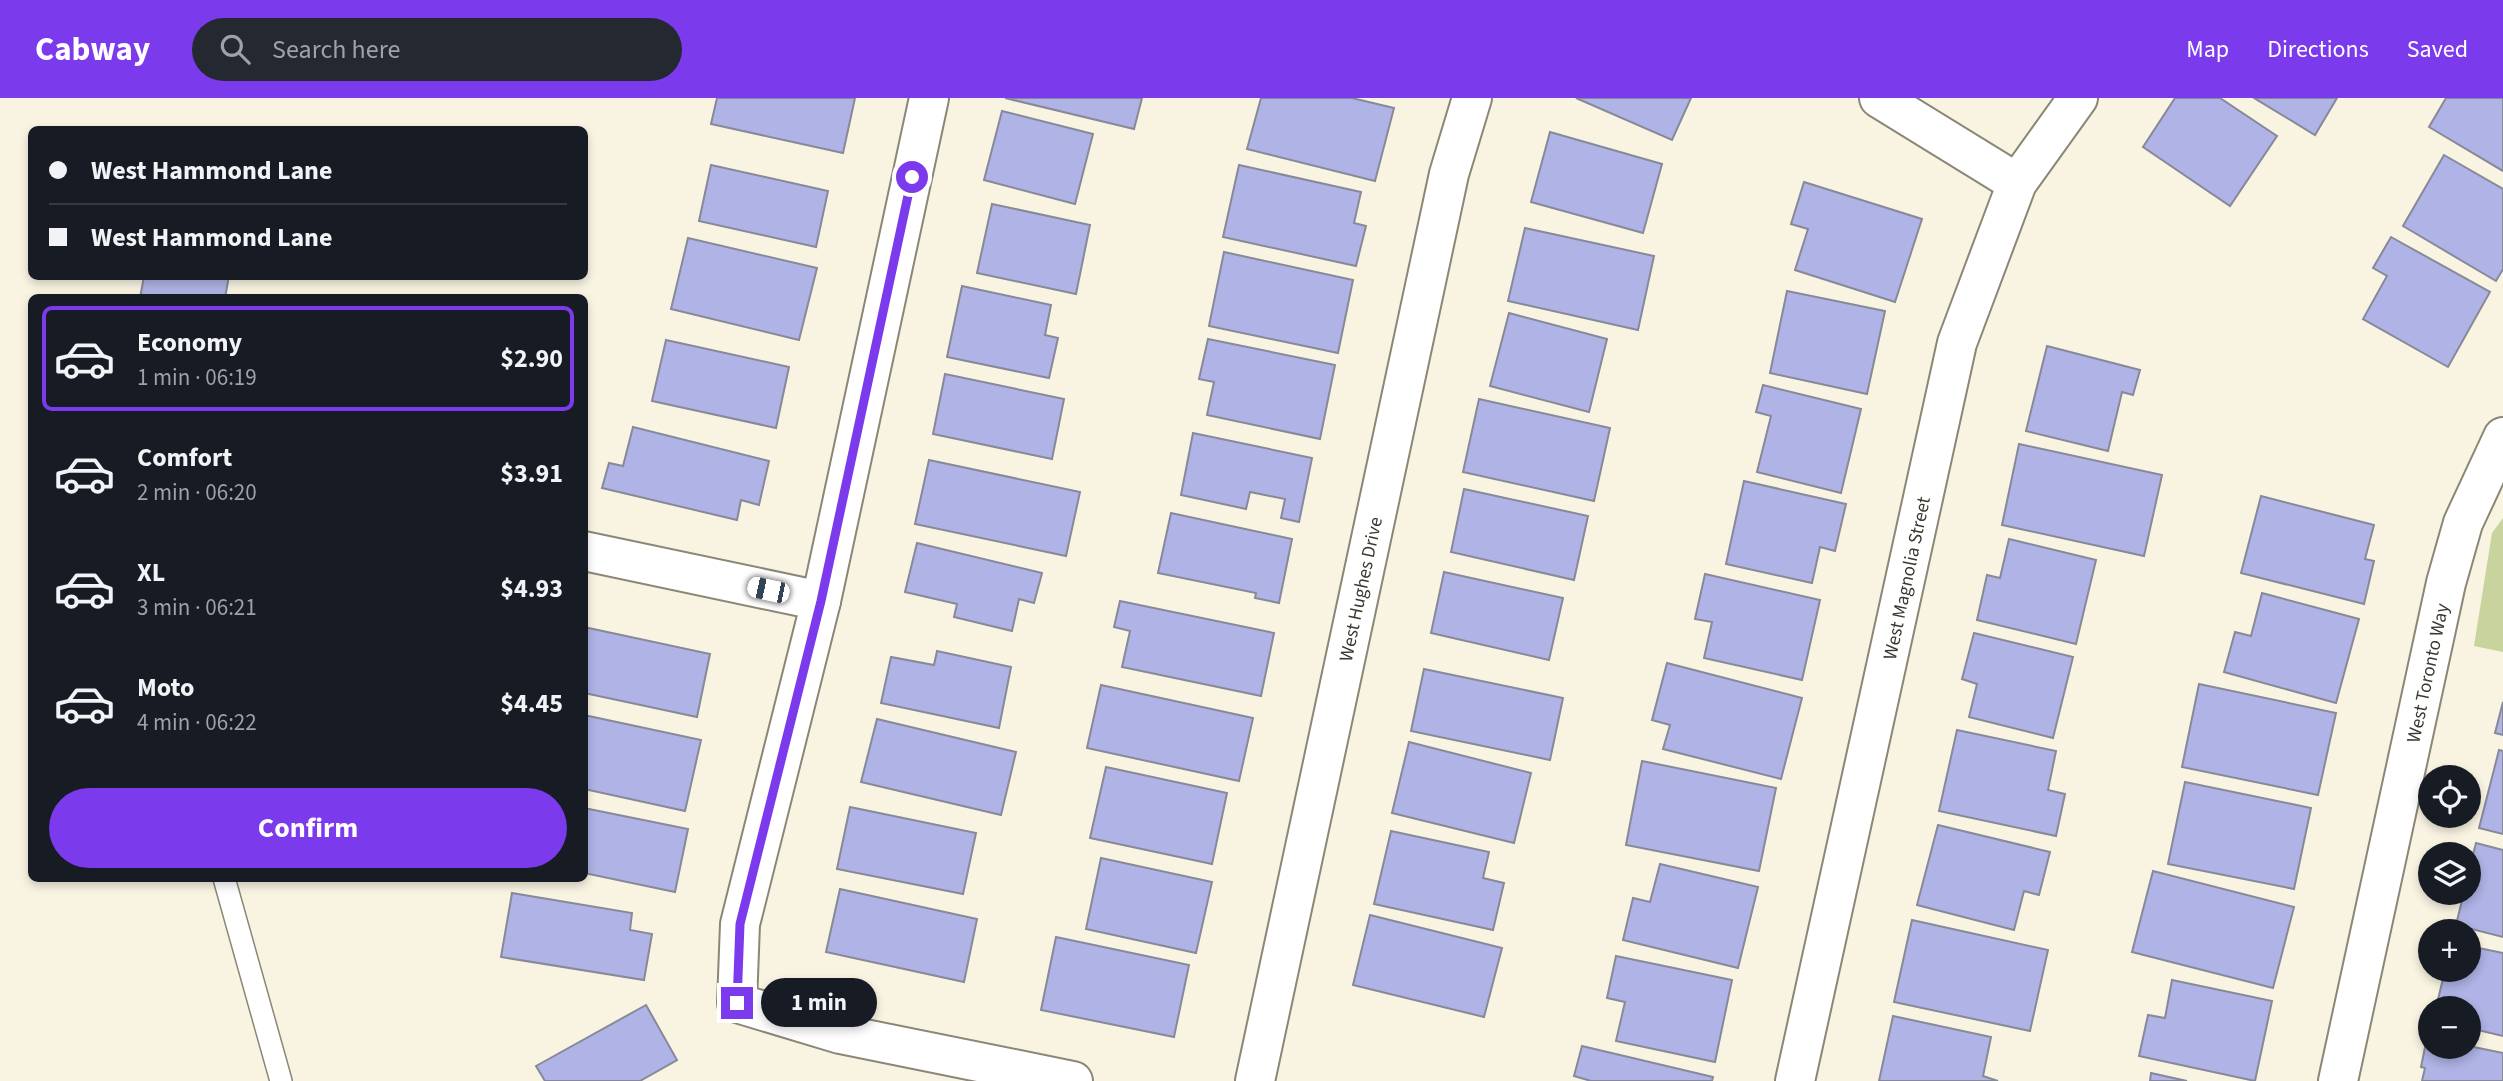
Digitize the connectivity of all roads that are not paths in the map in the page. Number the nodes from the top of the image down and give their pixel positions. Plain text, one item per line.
1 (929, 98) edge
2 (1472, 98) edge
3 (1880, 98) edge
4 (2078, 98) edge
5 (2017, 183) junction
6 (2503, 437) edge
7 (588, 552) edge
8 (821, 601) junction
9 (225, 882) edge
10 (1019, 1076) edge
11 (281, 1081) edge
12 (1073, 1081) edge
13 (1255, 1081) edge
14 (1795, 1081) edge
15 (2338, 1081) edge

1 - 8 street
2 - 13 street, West Hughes Drive
3 - 5 street
4 - 5 street, West Magnolia Street
5 - 14 street, West Magnolia Street
6 - 15 street, West Toronto Way
7 - 8 street
8 - 10 street
9 - 11 lane
10 - 12 street

